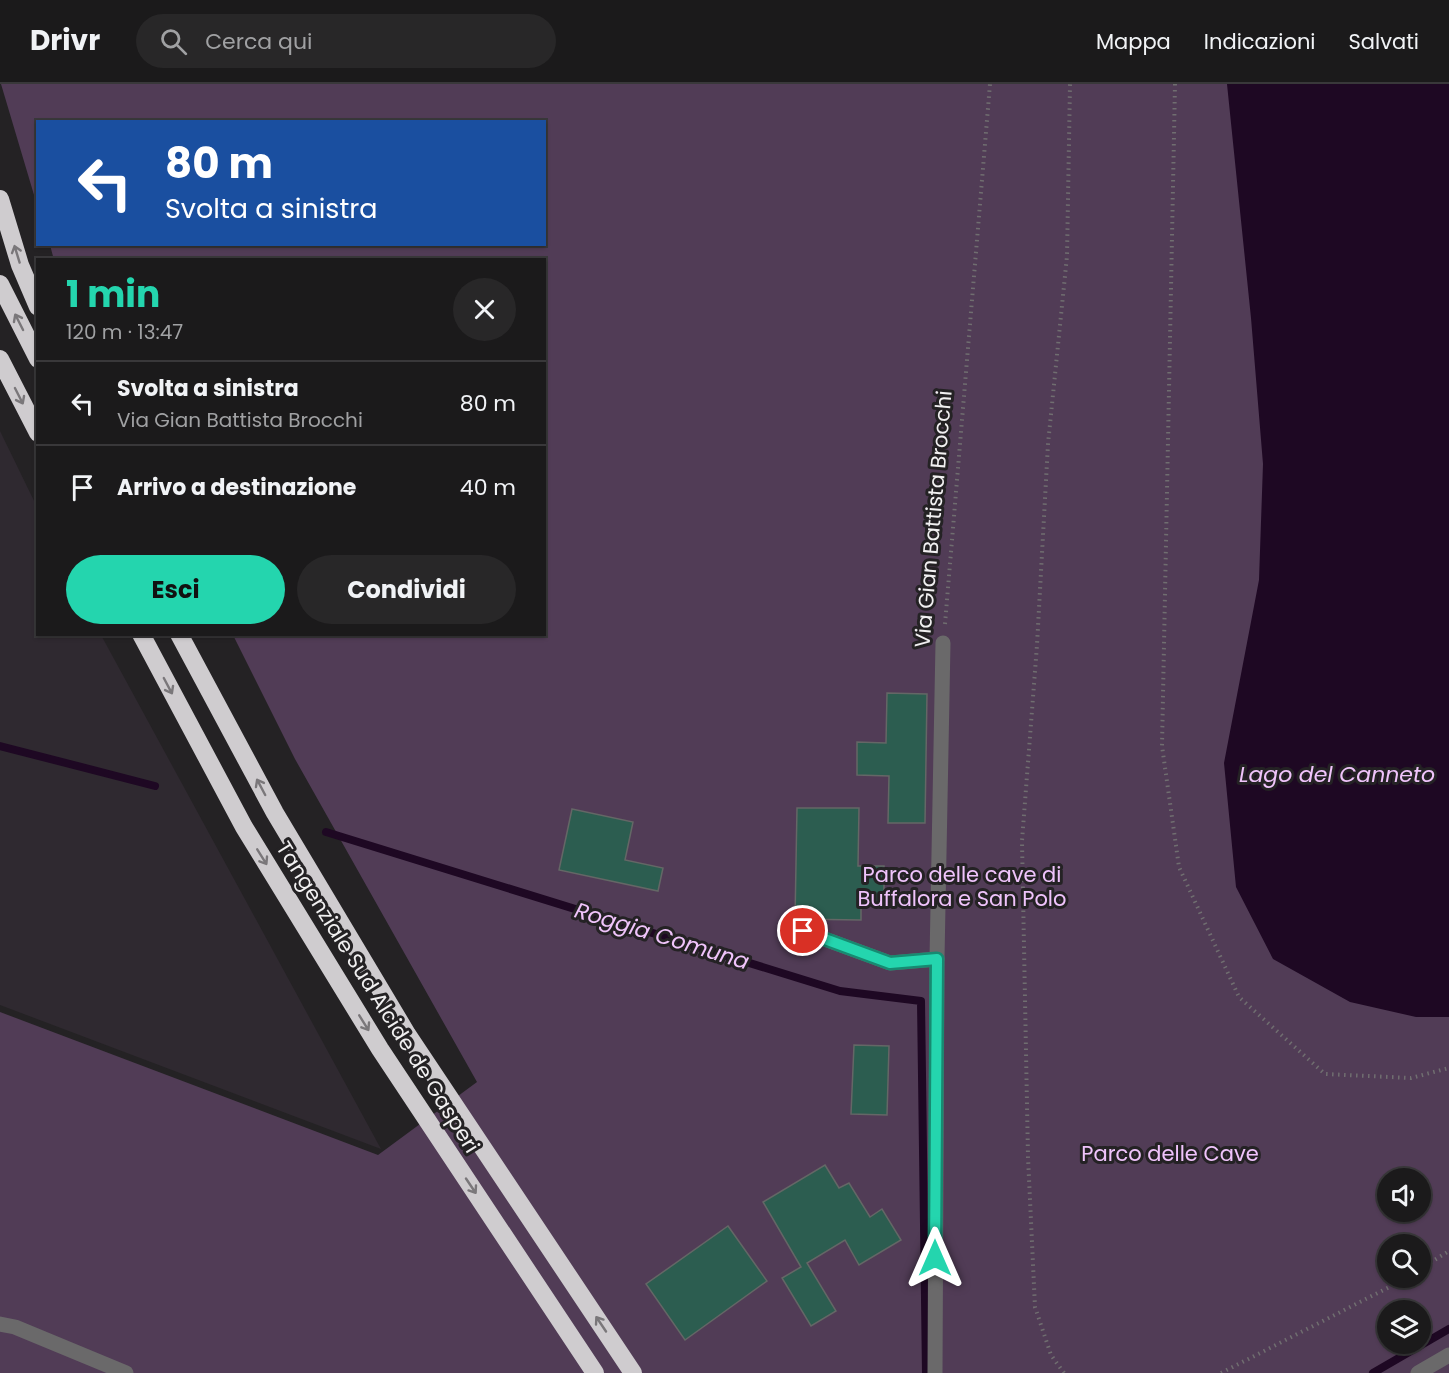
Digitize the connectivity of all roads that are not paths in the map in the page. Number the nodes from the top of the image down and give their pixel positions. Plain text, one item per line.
1 (0, 200) edge
2 (0, 284) edge
3 (36, 302) edge
4 (36, 355) edge
5 (0, 358) edge
6 (36, 429) edge
7 (142, 636) edge
8 (180, 636) edge
9 (943, 644) road end
10 (803, 931) dead end
11 (937, 959) junction
12 (0, 1324) edge
13 (1449, 1355) edge
14 (126, 1373) edge
15 (595, 1373) edge
16 (633, 1373) edge
17 (934, 1373) edge
18 (1419, 1373) edge

3 -> 1 highway
4 -> 2 highway
5 -> 6 highway
7 -> 15 highway, Tangenziale Sud Alcide de Gasperi
16 -> 8 highway, Tangenziale Sud Alcide de Gasperi
9 - 11 street, Via Gian Battista Brocchi
10 - 11 street
11 - 17 street, Via Gian Battista Brocchi
12 - 14 street
13 - 18 street

